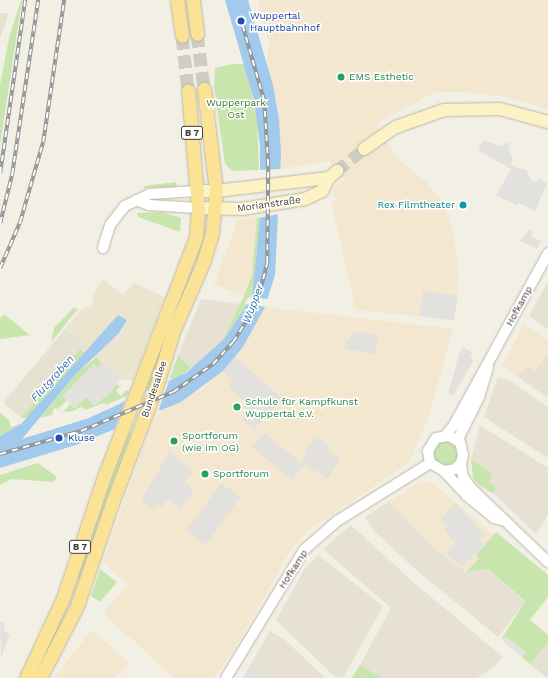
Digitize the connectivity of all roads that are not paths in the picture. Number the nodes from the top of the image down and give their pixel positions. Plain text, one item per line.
1 (177, 0) edge
2 (193, 0) edge
3 (197, 34) tunnel mouth
4 (182, 36) tunnel mouth
5 (204, 89) tunnel mouth
6 (188, 90) tunnel mouth
7 (548, 122) edge
8 (364, 149) tunnel mouth
9 (197, 191) junction
10 (216, 192) junction
11 (136, 200) junction
12 (198, 208) junction
13 (215, 210) junction
14 (103, 248) dead end
15 (548, 252) edge
16 (490, 360) junction
17 (463, 407) junction
18 (471, 413) junction
19 (446, 436) junction
20 (459, 442) junction
21 (430, 463) junction
22 (461, 463) junction
23 (444, 471) junction
24 (501, 520) junction
25 (548, 562) edge
26 (32, 664) junction
27 (42, 676) edge
28 (26, 678) edge
29 (226, 678) edge

1 - 4 main road
2 - 3 main road
5 - 10 main road, Bundesallee / B 7
6 - 9 main road, Bundesallee / B 7
7 - 8 main road
9 - 10 main road, Morianstraße
9 - 11 street
9 - 12 main road, Bundesallee / B 7
10 - 13 main road, Bundesallee / B 7
10 - 13 main road, Morianstraße
11 - 12 street
11 - 14 street
12 - 13 main road, Morianstraße
12 - 26 main road, Bundesallee / B 7
13 - 27 main road, Bundesallee / B 7
15 - 16 street, Hofkamp
16 - 17 street, Hofkamp
16 - 18 street, Hofkamp
17 - 18 street
17 - 19 street, Hofkamp
18 - 20 street, Hofkamp
19 - 20 street
19 - 21 street
20 - 22 street
21 - 23 street
21 - 29 street, Hofkamp
22 - 23 street
22 - 24 street
23 - 24 street
24 - 25 street
26 - 27 main road, B 7
26 - 28 main road, Bundesallee / B 7

